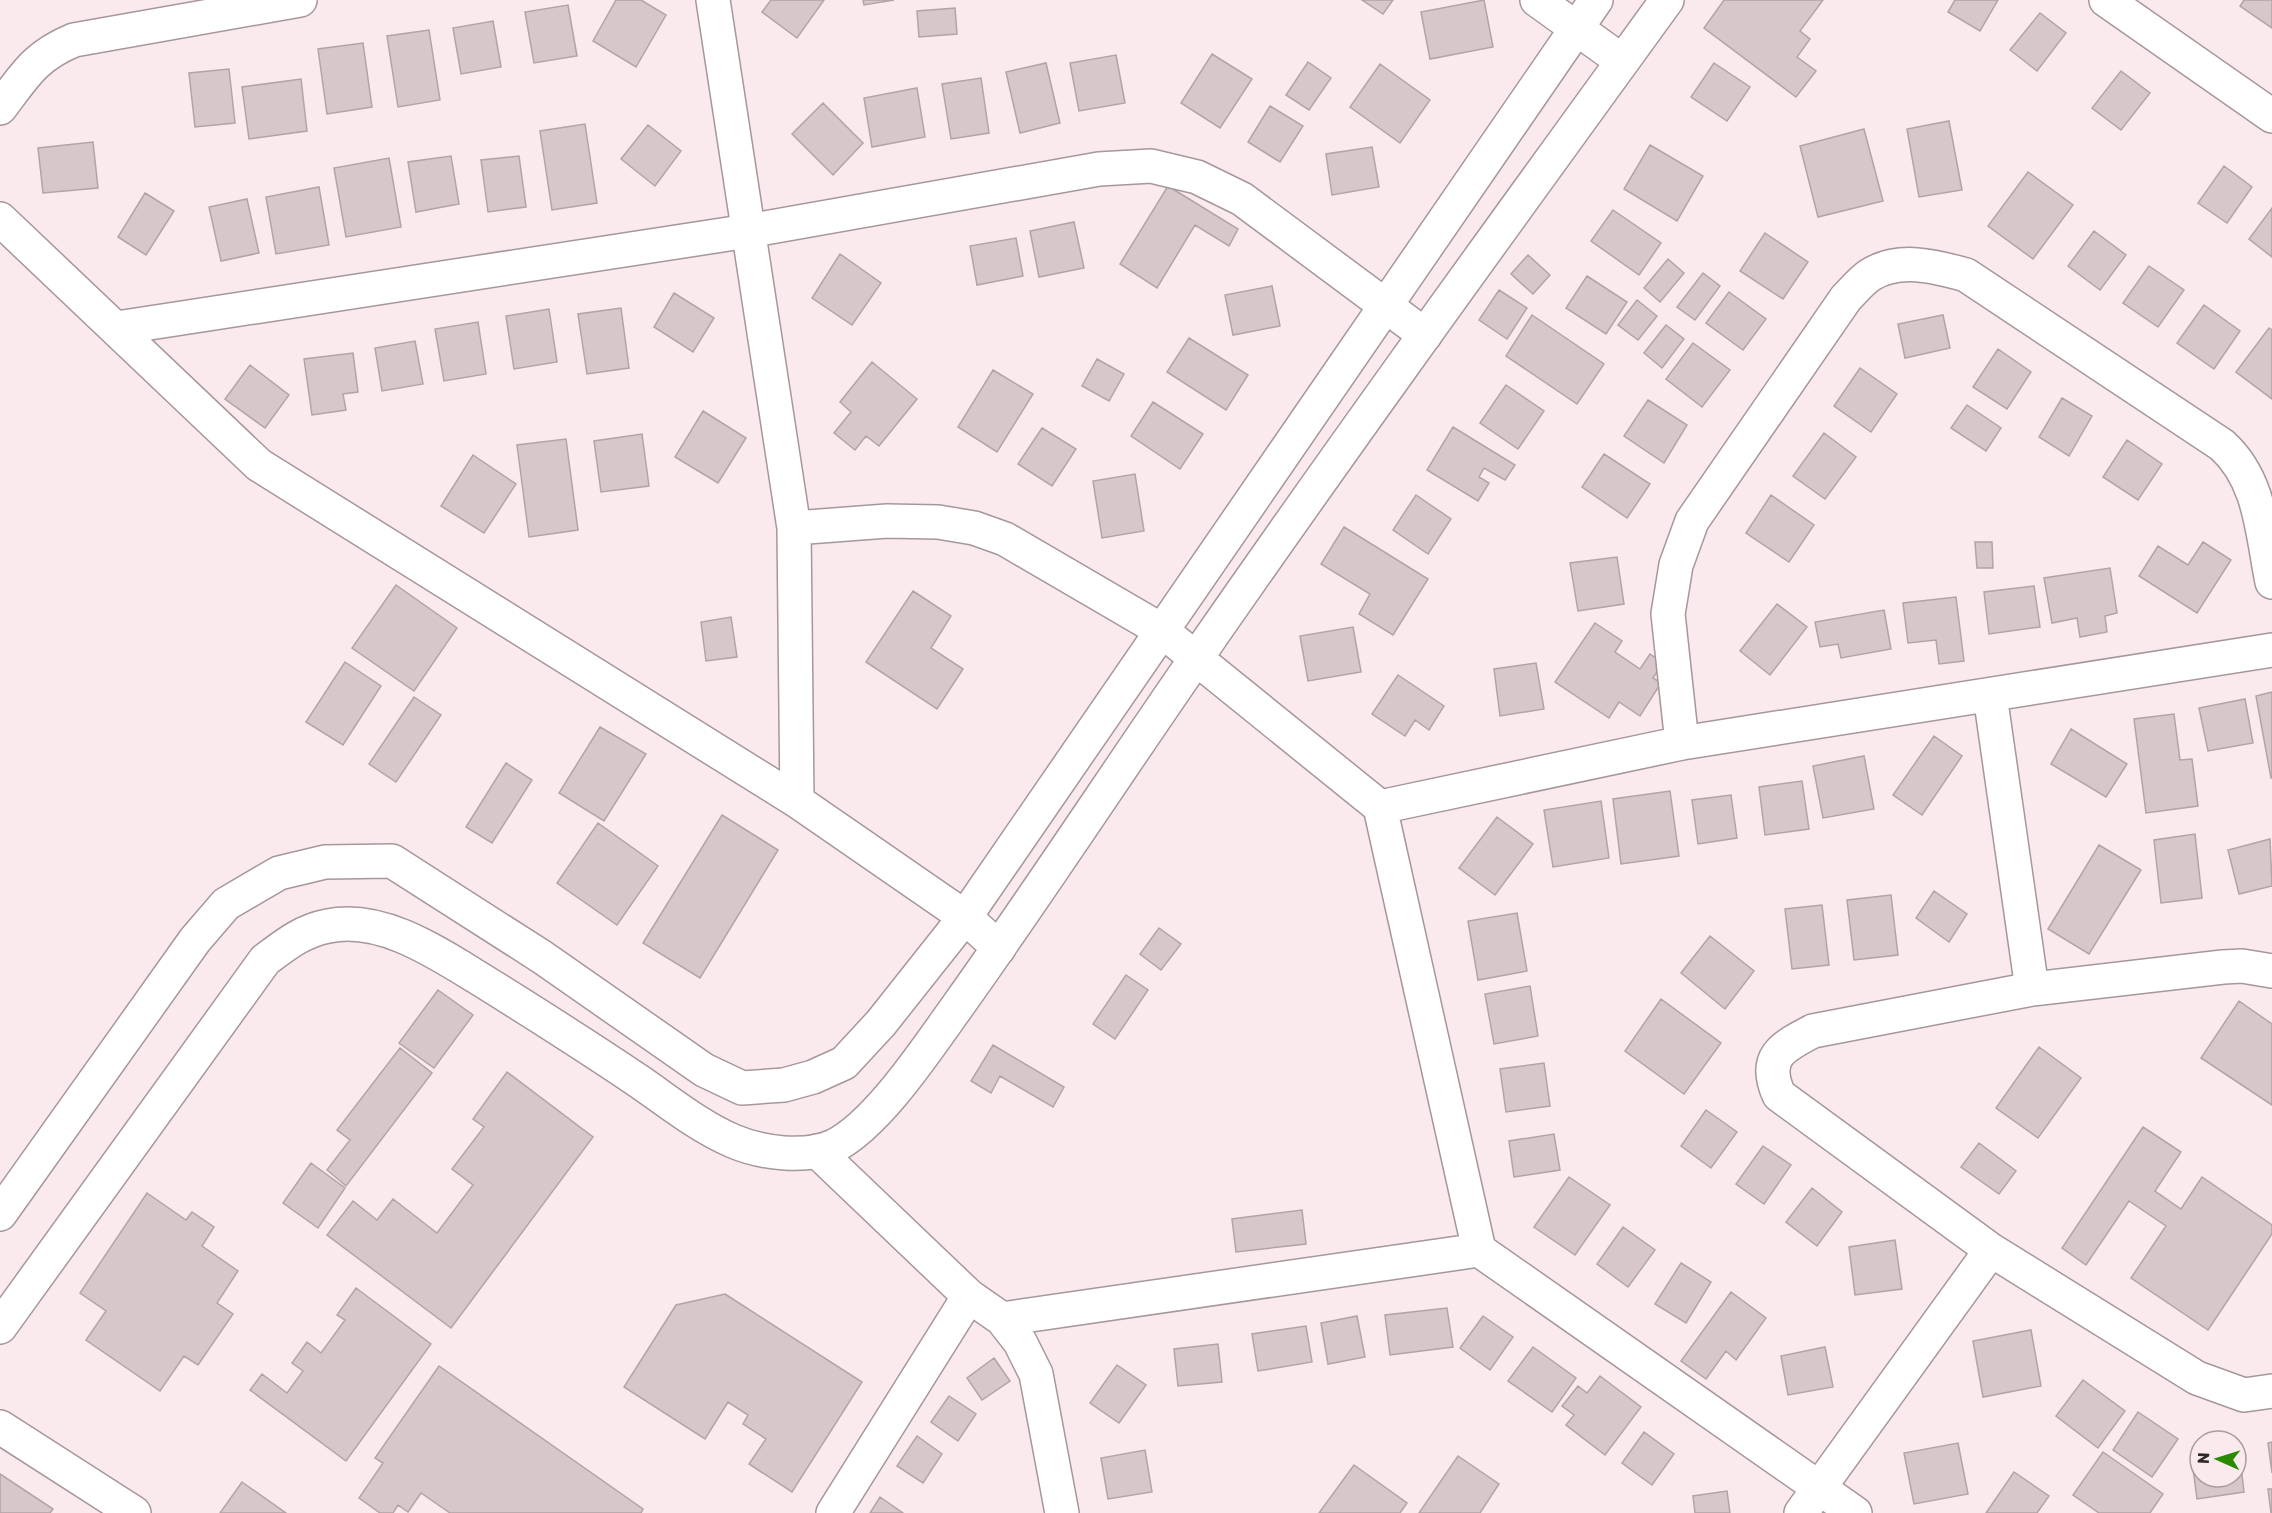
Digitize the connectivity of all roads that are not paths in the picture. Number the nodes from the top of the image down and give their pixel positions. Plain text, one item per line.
1 (300, 0) edge
2 (714, 0) edge
3 (1538, 0) edge
4 (1596, 0) edge
5 (1667, 0) edge
6 (2106, 0) edge
7 (1577, 27) junction
8 (1623, 61) junction
9 (0, 108) edge
10 (2272, 116) edge
11 (0, 219) edge
12 (748, 231) junction
13 (1386, 306) junction
14 (117, 328) junction
15 (1425, 335) junction
16 (794, 528) junction
17 (2272, 582) edge
18 (1161, 630) junction
19 (2272, 650) edge
20 (1197, 657) junction
21 (1990, 695) junction
22 (1682, 743) junction
23 (797, 801) junction
24 (1380, 807) junction
25 (965, 917) junction
26 (999, 948) junction
27 (2272, 971) edge
28 (2032, 989) junction
29 (817, 1151) junction
30 (0, 1214) edge
31 (1479, 1250) junction
32 (1990, 1250) junction
33 (969, 1296) junction
34 (1002, 1319) junction
35 (0, 1327) edge
36 (2272, 1391) edge
37 (0, 1427) edge
38 (1810, 1500) edge
39 (134, 1513) edge
40 (833, 1513) edge
41 (1062, 1513) edge
42 (1855, 1513) edge

1 - 9 street
2 - 12 street
3 - 7 street
4 - 7 street
5 - 8 street
6 - 10 street
7 - 8 street
7 - 13 street
8 - 15 street
11 - 14 street
12 - 13 street
12 - 14 street
12 - 16 street
13 - 15 street
13 - 18 street
14 - 23 street
15 - 20 street
16 - 18 street
16 - 23 street
17 - 22 street
18 - 20 street
18 - 25 street
19 - 21 street
20 - 24 street
20 - 26 street
21 - 22 street
21 - 28 street
22 - 24 street
23 - 25 street
24 - 31 street
25 - 26 street
25 - 30 street
26 - 29 street
27 - 28 street
28 - 32 street
29 - 33 street
29 - 35 street
31 - 34 street
31 - 38 street
32 - 36 street
32 - 38 street
33 - 34 street
33 - 40 street
34 - 41 street
37 - 39 street
38 - 42 street

